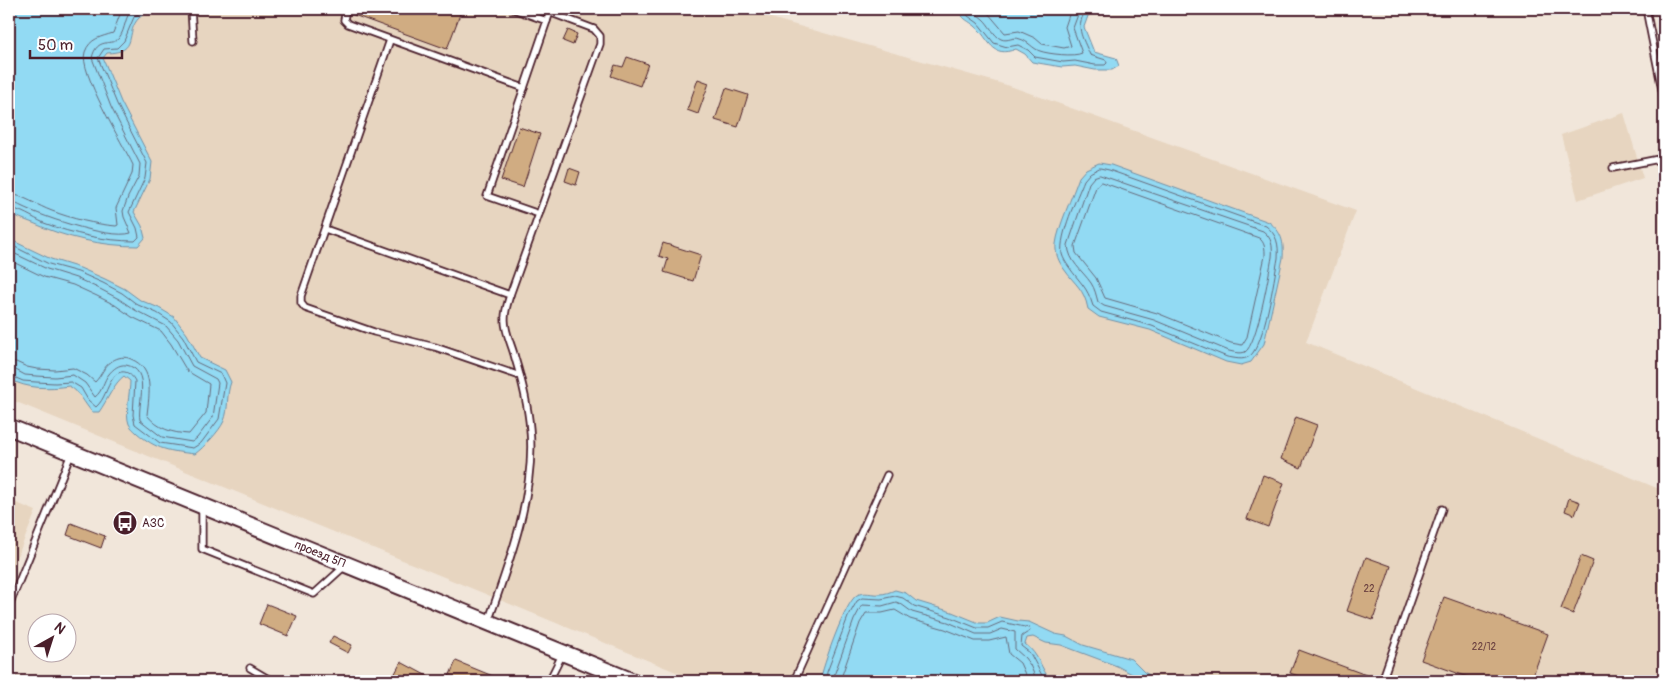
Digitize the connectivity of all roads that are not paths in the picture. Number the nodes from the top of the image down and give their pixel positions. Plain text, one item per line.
1 (190, 9) edge
2 (346, 9) edge
3 (512, 9) edge
4 (541, 9) edge
5 (1646, 9) edge
6 (550, 12) junction
7 (547, 21) junction
8 (390, 40) junction
9 (192, 41) dead end
10 (1661, 70) edge
11 (524, 88) junction
12 (1664, 100) edge
13 (1664, 158) edge
14 (1613, 168) dead end
15 (539, 214) junction
16 (325, 229) junction
17 (510, 295) junction
18 (520, 376) junction
19 (9, 427) edge
20 (72, 452) junction
21 (887, 475) dead end
22 (202, 505) junction
23 (1442, 509) dead end
24 (347, 564) junction
25 (9, 606) edge
26 (488, 622) junction
27 (563, 653) junction
28 (250, 668) dead end
29 (272, 681) edge
30 (549, 681) edge
31 (632, 681) edge
32 (794, 681) edge
33 (1382, 681) edge

1 - 9 lane
2 - 8 lane
3 - 7 lane
4 - 6 lane
5 - 10 lane
6 - 7 lane
6 - 15 lane
7 - 11 lane
8 - 11 lane
8 - 16 lane
10 - 12 lane
11 - 15 lane
13 - 14 lane
15 - 17 lane
16 - 17 lane
16 - 18 lane
17 - 18 lane
18 - 26 lane
19 - 20 street, проезд 5П
20 - 22 street, проезд 5П
20 - 25 lane
21 - 32 lane
22 - 24 street, проезд 5П
22 - 24 lane
23 - 33 lane
24 - 26 street, проезд 5П
26 - 27 street, проезд 5П
27 - 30 lane
27 - 31 street, проезд 5П
28 - 29 lane

